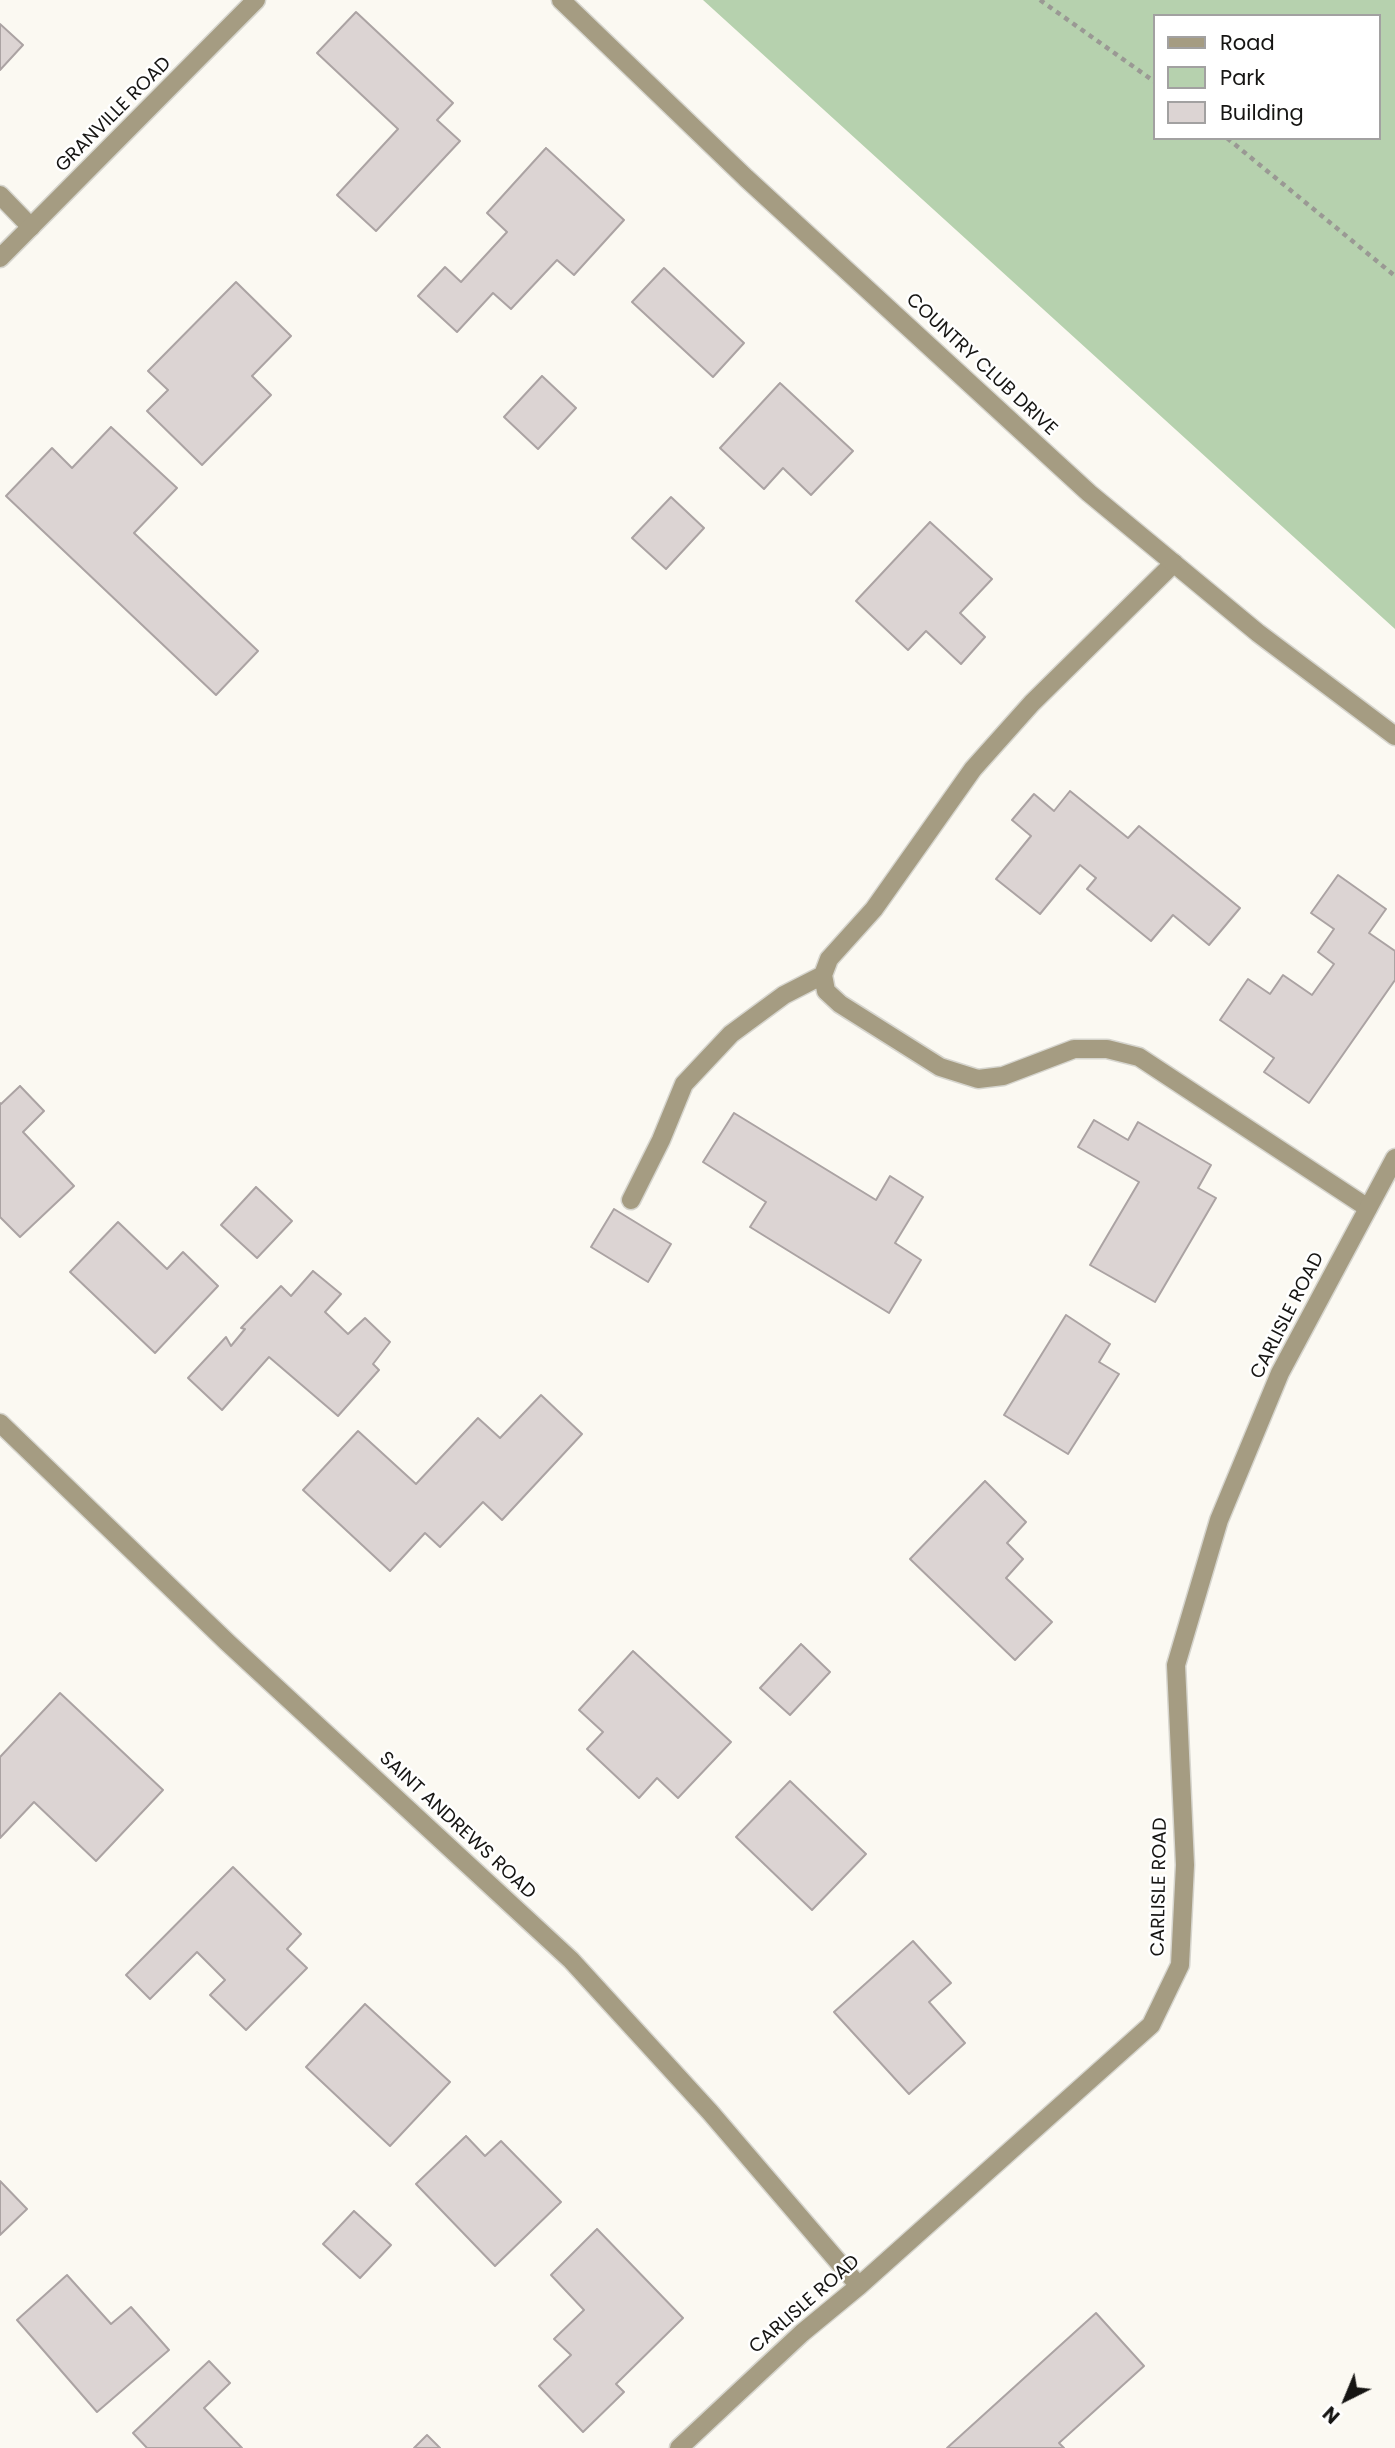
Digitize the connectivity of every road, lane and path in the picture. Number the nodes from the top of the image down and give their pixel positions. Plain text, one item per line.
1 (256, 0) edge
2 (561, 0) edge
3 (1040, 0) edge
4 (1154, 81) edge
5 (1229, 140) edge
6 (0, 195) edge
7 (31, 228) junction
8 (0, 258) edge
9 (1395, 276) edge
10 (1174, 563) junction
11 (1395, 736) edge
12 (823, 975) junction
13 (1395, 1158) edge
14 (631, 1200) dead end
15 (1368, 1208) junction
16 (0, 1423) edge
17 (859, 2286) junction
18 (679, 2448) edge

1 - 7 street, GRANVILLE ROAD
2 - 10 street, COUNTRY CLUB DRIVE
3 - 4 path
5 - 9 path
6 - 7 street
7 - 8 street, GRANVILLE ROAD
10 - 11 street, COUNTRY CLUB DRIVE
10 - 12 street
12 - 14 street
12 - 15 street
13 - 15 street, CARLISLE ROAD
15 - 17 street, CARLISLE ROAD
16 - 17 street, SAINT ANDREWS ROAD
17 - 18 street, CARLISLE ROAD

